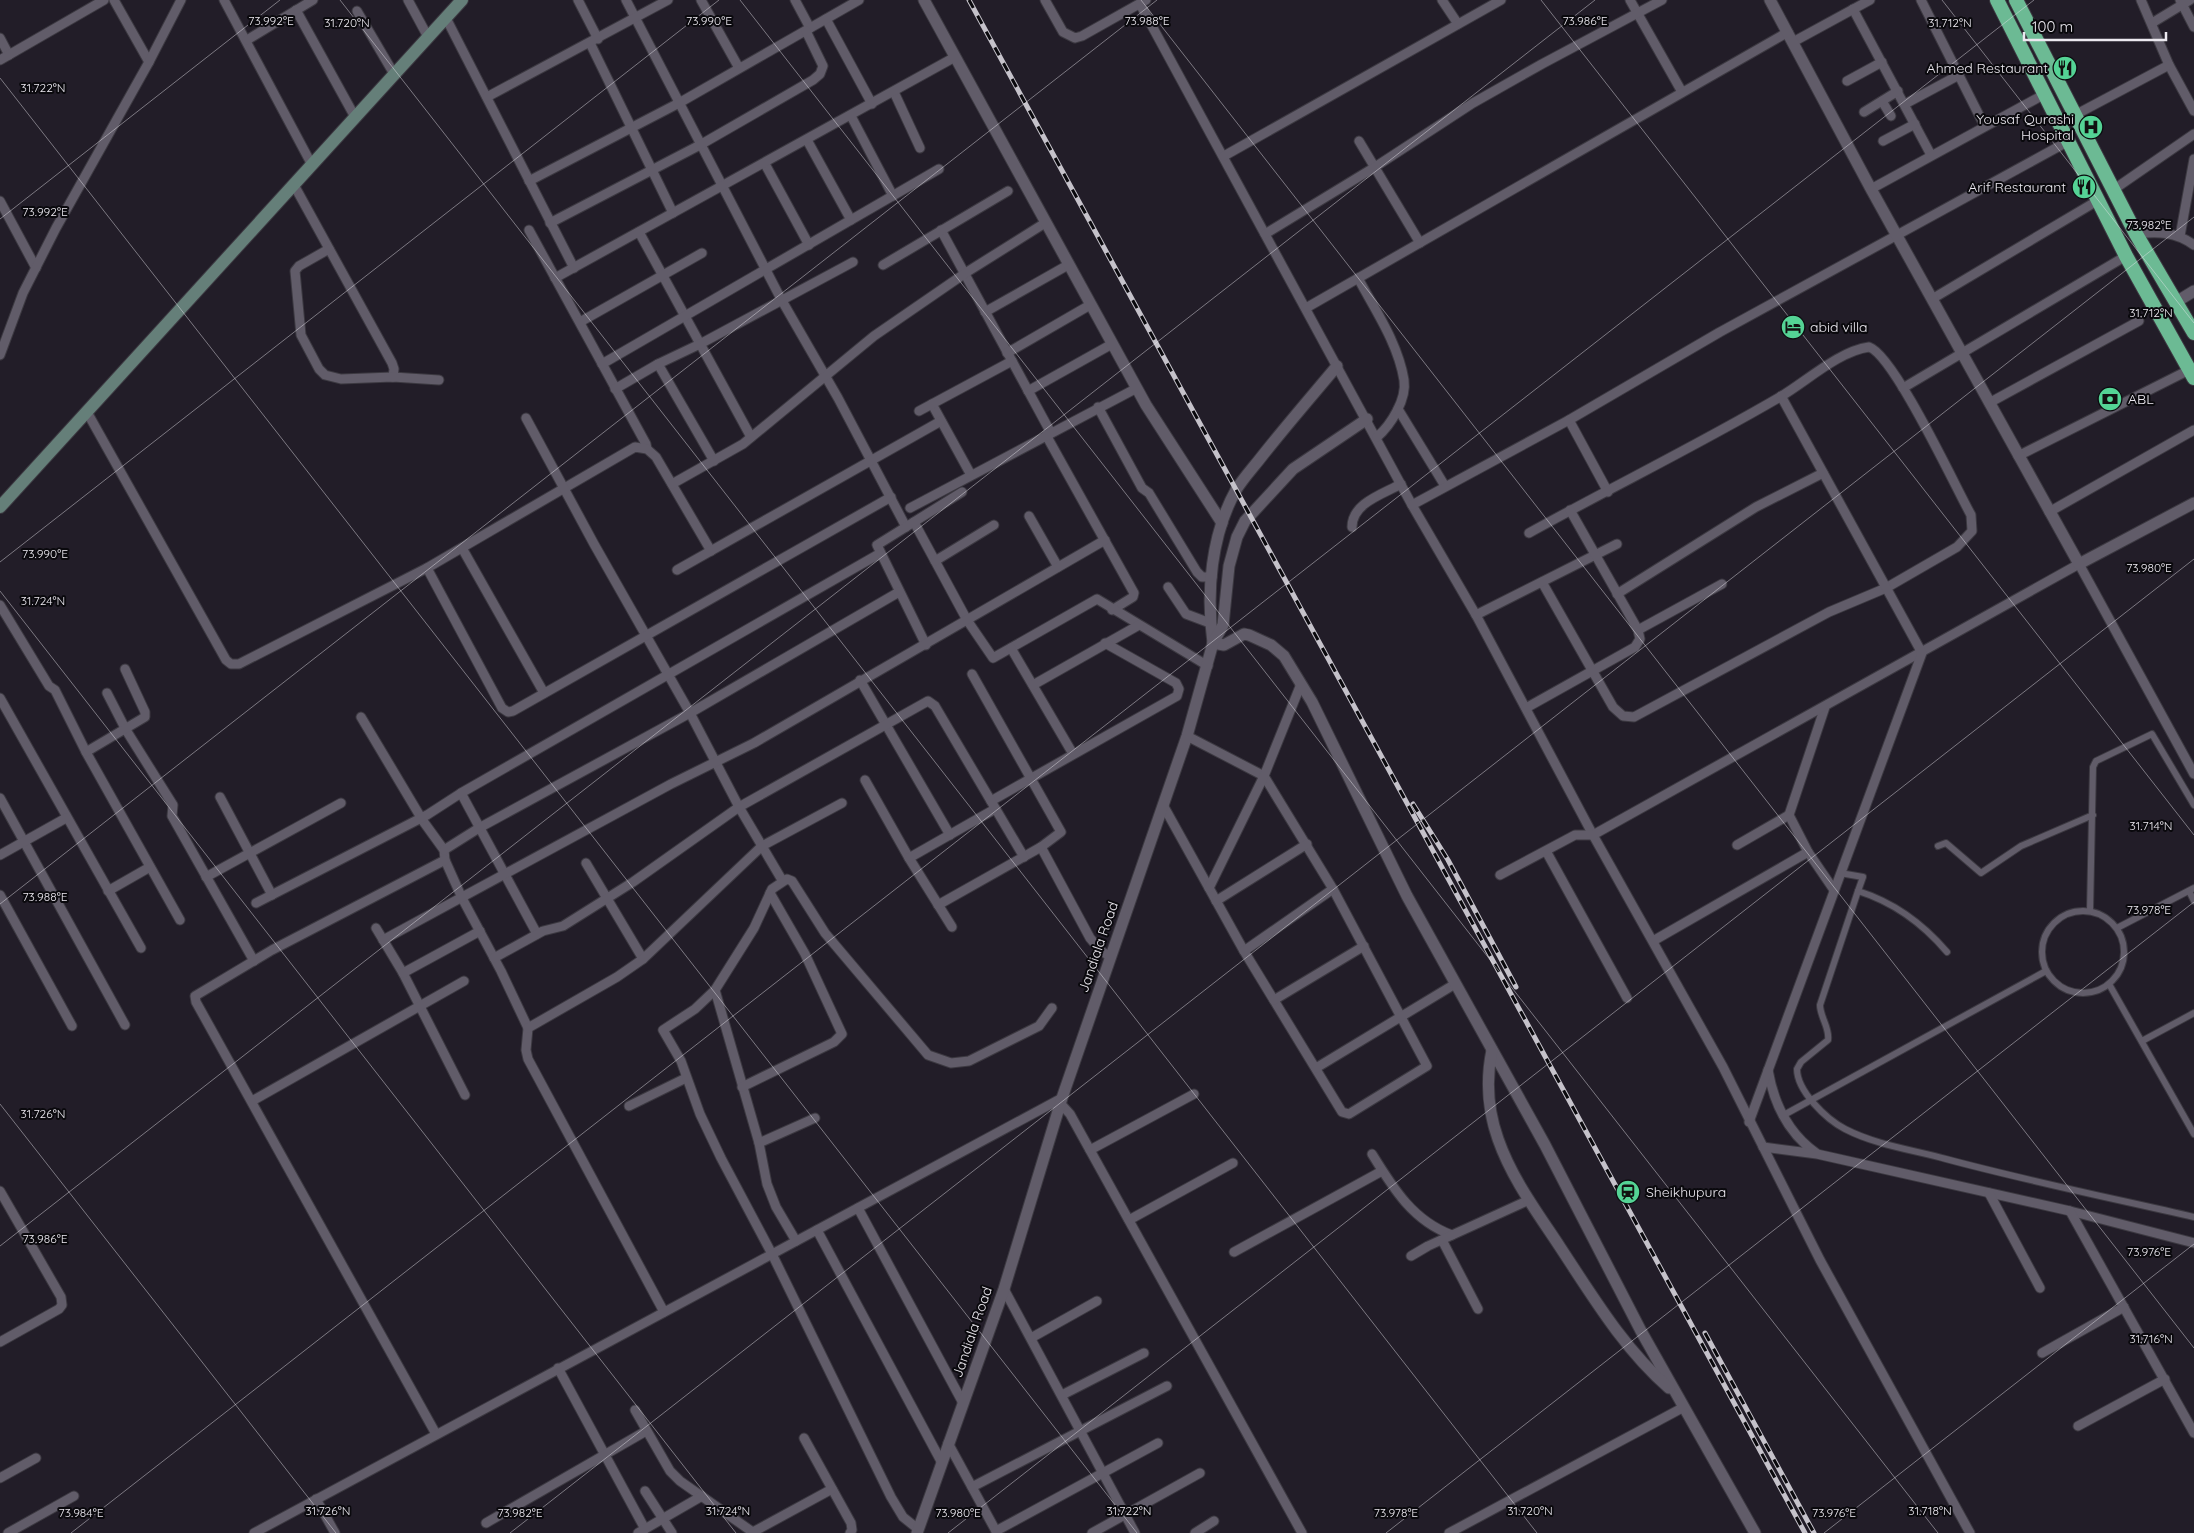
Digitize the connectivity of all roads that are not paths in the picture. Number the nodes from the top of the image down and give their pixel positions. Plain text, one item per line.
1 (104, 0) edge
2 (114, 0) edge
3 (181, 0) edge
4 (224, 0) edge
5 (313, 0) edge
6 (408, 0) edge
7 (461, 0) edge
8 (578, 0) edge
9 (626, 0) edge
10 (668, 0) edge
11 (701, 0) edge
12 (795, 0) edge
13 (859, 0) edge
14 (924, 0) edge
15 (1045, 0) edge
16 (1442, 0) edge
17 (1501, 0) edge
18 (1630, 0) edge
19 (1662, 0) edge
20 (1770, 0) edge
21 (1870, 0) edge
22 (1921, 0) edge
23 (1997, 0) edge
24 (2016, 0) edge
25 (2141, 0) edge
26 (2184, 1) edge
27 (1143, 2) edge
28 (1853, 9) junction
29 (296, 10) junction
30 (357, 10) dead end
31 (1637, 13) junction
32 (446, 18) junction
33 (636, 18) junction
34 (826, 19) junction
35 (2152, 23) junction
36 (1458, 24) junction
37 (2194, 26) edge
38 (808, 30) junction
39 (1788, 32) junction
40 (428, 37) junction
41 (0, 38) edge
42 (246, 40) junction
43 (594, 41) junction
44 (1793, 42) junction
45 (9, 55) junction
46 (954, 57) junction
47 (0, 60) edge
48 (149, 62) junction
49 (1882, 62) junction
50 (2169, 65) junction
51 (739, 68) junction
52 (394, 74) junction
53 (1959, 76) junction
54 (1846, 81) dead end
55 (1898, 91) junction
56 (894, 92) junction
57 (1682, 92) junction
58 (2043, 95) junction
59 (487, 97) junction
60 (1882, 101) junction
61 (679, 103) junction
62 (872, 104) junction
63 (1905, 104) junction
64 (2194, 110) edge
65 (1864, 112) dead end
66 (2075, 115) junction
67 (851, 116) junction
68 (1891, 116) dead end
69 (355, 117) junction
70 (1915, 124) junction
71 (1984, 125) junction
72 (631, 128) junction
73 (2194, 134) edge
74 (807, 140) junction
75 (1359, 141) dead end
76 (1883, 141) dead end
77 (2067, 142) junction
78 (700, 145) junction
79 (920, 148) dead end
80 (1931, 155) junction
81 (1224, 156) junction
82 (2194, 159) edge
83 (765, 164) junction
84 (312, 165) junction
85 (1375, 167) junction
86 (939, 169) dead end
87 (652, 170) junction
88 (529, 181) junction
89 (294, 185) junction
90 (721, 187) junction
91 (1871, 189) junction
92 (1008, 190) dead end
93 (2113, 190) junction
94 (893, 196) junction
95 (0, 201) edge
96 (2097, 201) junction
97 (673, 213) junction
98 (851, 220) junction
99 (550, 223) junction
100 (1045, 223) junction
101 (529, 230) dead end
102 (941, 230) junction
103 (639, 232) junction
104 (1265, 234) junction
105 (2136, 234) junction
106 (1897, 236) junction
107 (2180, 236) junction
108 (1420, 243) junction
109 (808, 245) junction
110 (2194, 245) edge
111 (329, 249) junction
112 (702, 253) dead end
113 (2126, 256) junction
114 (853, 262) dead end
115 (883, 265) dead end
116 (1068, 265) junction
117 (36, 268) junction
118 (574, 268) junction
119 (765, 270) junction
120 (662, 274) junction
121 (964, 274) junction
122 (555, 278) junction
123 (1358, 278) junction
124 (2194, 291) edge
125 (780, 299) junction
126 (1932, 299) junction
127 (2176, 302) junction
128 (1090, 305) junction
129 (1306, 308) junction
130 (984, 312) junction
131 (685, 316) junction
132 (2139, 321) dead end
133 (580, 322) junction
134 (2194, 333) edge
135 (700, 344) junction
136 (1112, 344) junction
137 (1962, 353) junction
138 (0, 355) edge
139 (1009, 357) junction
140 (602, 364) junction
141 (658, 364) junction
142 (1337, 366) junction
143 (2192, 374) edge
144 (392, 377) junction
145 (826, 378) junction
146 (439, 380) dead end
147 (1137, 388) junction
148 (1903, 388) junction
149 (616, 389) junction
150 (1028, 391) junction
151 (1781, 396) junction
152 (1989, 403) junction
153 (932, 404) junction
154 (1098, 407) junction
155 (1398, 409) junction
156 (919, 411) dead end
157 (87, 412) junction
158 (526, 418) dead end
159 (1367, 419) junction
160 (1569, 420) junction
161 (940, 421) junction
162 (2194, 430) edge
163 (1048, 434) junction
164 (751, 437) junction
165 (1377, 437) junction
166 (647, 449) junction
167 (2018, 456) junction
168 (871, 460) junction
169 (714, 461) junction
170 (1823, 473) junction
171 (971, 475) junction
172 (672, 484) junction
173 (1401, 484) junction
174 (1445, 486) junction
175 (564, 489) junction
176 (962, 492) dead end
177 (1608, 492) junction
178 (891, 497) junction
179 (2194, 504) edge
180 (1412, 505) junction
181 (0, 508) edge
182 (910, 508) dead end
183 (1570, 510) junction
184 (2049, 512) junction
185 (1029, 516) dead end
186 (1222, 523) junction
187 (910, 524) junction
188 (994, 525) dead end
189 (1352, 527) dead end
190 (1529, 533) dead end
191 (1104, 540) junction
192 (1617, 544) dead end
193 (462, 548) junction
194 (711, 551) junction
195 (879, 554) junction
196 (1595, 555) junction
197 (935, 561) junction
198 (2078, 564) junction
199 (1058, 567) junction
200 (427, 568) junction
201 (677, 570) dead end
202 (1212, 578) junction
203 (1542, 582) junction
204 (1722, 584) dead end
205 (1168, 587) dead end
206 (1886, 588) junction
207 (899, 592) junction
208 (1617, 594) junction
209 (0, 605) edge
210 (1112, 610) junction
211 (1476, 615) junction
212 (967, 620) junction
213 (1210, 623) junction
214 (1139, 626) junction
215 (1638, 630) junction
216 (645, 636) junction
217 (1105, 643) junction
218 (1213, 643) junction
219 (926, 645) junction
220 (1011, 648) junction
221 (1922, 653) junction
222 (1208, 666) junction
223 (125, 669) dead end
224 (1594, 670) junction
225 (972, 674) dead end
226 (667, 675) junction
227 (860, 680) junction
228 (1301, 684) junction
229 (1033, 685) junction
230 (544, 693) junction
231 (107, 694) dead end
232 (0, 698) edge
233 (1826, 707) junction
234 (1526, 708) junction
235 (690, 713) junction
236 (361, 718) dead end
237 (886, 725) junction
238 (126, 730) junction
239 (1187, 736) junction
240 (86, 752) junction
241 (1073, 754) junction
242 (715, 761) junction
243 (2194, 774) edge
244 (1264, 776) junction
245 (1032, 778) junction
246 (865, 780) dead end
247 (460, 793) junction
248 (220, 797) dead end
249 (0, 798) edge
250 (341, 803) dead end
251 (842, 803) dead end
252 (993, 805) junction
253 (1163, 805) junction
254 (2194, 805) edge
255 (739, 807) junction
256 (1790, 815) junction
257 (2093, 815) junction
258 (66, 818) junction
259 (422, 818) junction
260 (479, 828) junction
261 (950, 835) junction
262 (1593, 835) junction
263 (25, 842) junction
264 (1307, 844) junction
265 (1737, 845) dead end
266 (762, 846) junction
267 (1938, 846) dead end
268 (1041, 847) junction
269 (444, 850) junction
270 (1546, 851) junction
271 (1808, 852) junction
272 (250, 854) junction
273 (0, 856) edge
274 (1024, 857) junction
275 (909, 858) junction
276 (445, 860) junction
277 (586, 863) dead end
278 (150, 867) junction
279 (1840, 873) junction
280 (505, 875) junction
281 (1500, 876) dead end
282 (206, 877) junction
283 (782, 880) junction
284 (1209, 888) junction
285 (1333, 890) junction
286 (1834, 890) junction
287 (2191, 890) edge
288 (108, 891) junction
289 (1858, 891) junction
290 (770, 893) junction
291 (0, 895) edge
292 (272, 895) junction
293 (462, 898) junction
294 (607, 898) junction
295 (1216, 901) junction
296 (2194, 902) edge
297 (256, 903) dead end
298 (938, 905) junction
299 (2090, 911) junction
300 (180, 920) dead end
301 (952, 927) dead end
302 (376, 928) dead end
303 (2117, 928) junction
304 (480, 931) junction
305 (537, 934) junction
306 (383, 940) junction
307 (1652, 941) junction
308 (1364, 946) junction
309 (141, 948) dead end
310 (1244, 951) junction
311 (1947, 952) dead end
312 (1111, 957) junction
313 (494, 958) junction
314 (643, 959) junction
315 (254, 961) junction
316 (2046, 971) junction
317 (403, 973) junction
318 (464, 981) dead end
319 (1455, 984) junction
320 (2109, 984) junction
321 (716, 990) junction
322 (1627, 998) dead end
323 (1274, 1000) junction
324 (420, 1007) junction
325 (1052, 1008) dead end
326 (2194, 1013) edge
327 (1401, 1016) junction
328 (125, 1025) dead end
329 (72, 1026) dead end
330 (528, 1028) junction
331 (2142, 1041) junction
332 (1492, 1050) junction
333 (1316, 1068) junction
334 (1768, 1070) junction
335 (686, 1078) junction
336 (742, 1087) junction
337 (1194, 1094) dead end
338 (465, 1095) dead end
339 (1061, 1100) junction
340 (1812, 1100) junction
341 (252, 1101) junction
342 (629, 1106) dead end
343 (1782, 1116) junction
344 (815, 1118) dead end
345 (1749, 1122) junction
346 (2193, 1132) edge
347 (759, 1143) junction
348 (1763, 1147) junction
349 (1090, 1150) junction
350 (1372, 1154) dead end
351 (1817, 1154) junction
352 (1233, 1163) dead end
353 (1382, 1172) junction
354 (0, 1191) edge
355 (1989, 1193) junction
356 (1529, 1200) junction
357 (858, 1208) junction
358 (2070, 1211) junction
359 (2194, 1217) edge
360 (1129, 1220) junction
361 (817, 1230) junction
362 (1452, 1235) junction
363 (1442, 1240) junction
364 (796, 1242) junction
365 (2194, 1243) edge
366 (1234, 1252) dead end
367 (772, 1254) junction
368 (1412, 1256) dead end
369 (2040, 1288) dead end
370 (1004, 1289) junction
371 (1097, 1301) dead end
372 (2124, 1307) junction
373 (1478, 1309) dead end
374 (664, 1312) junction
375 (1031, 1338) junction
376 (0, 1342) edge
377 (1144, 1353) dead end
378 (2042, 1353) dead end
379 (558, 1368) junction
380 (2165, 1379) junction
381 (1167, 1386) dead end
382 (1676, 1394) junction
383 (1062, 1396) junction
384 (964, 1402) junction
385 (1684, 1407) junction
386 (635, 1410) dead end
387 (2078, 1426) dead end
388 (646, 1430) junction
389 (1081, 1430) junction
390 (2194, 1433) edge
391 (436, 1434) junction
392 (804, 1438) dead end
393 (948, 1443) junction
394 (1158, 1443) dead end
395 (606, 1454) junction
396 (36, 1458) dead end
397 (942, 1463) junction
398 (1104, 1473) junction
399 (1200, 1473) dead end
400 (0, 1478) edge
401 (972, 1487) junction
402 (832, 1489) junction
403 (646, 1491) dead end
404 (74, 1496) dead end
405 (702, 1496) junction
406 (316, 1499) junction
407 (1126, 1514) junction
408 (662, 1519) junction
409 (1214, 1521) dead end
410 (486, 1523) dead end
411 (265, 1530) edge
412 (641, 1531) edge
413 (918, 1531) edge
414 (997, 1532) edge
415 (8, 1533) edge
416 (254, 1533) edge
417 (335, 1533) edge
418 (672, 1533) edge
419 (754, 1533) edge
420 (850, 1533) edge
421 (1092, 1533) edge
422 (1135, 1533) edge
423 (1194, 1533) edge
424 (1302, 1533) edge
425 (1449, 1533) edge
426 (1755, 1533) edge
427 (1970, 1533) edge

1 - 45 street
2 - 48 street
3 - 48 street
4 - 42 street
5 - 29 street
6 - 40 street
7 - 32 main road
8 - 43 street
9 - 33 street
10 - 33 street
11 - 51 street
12 - 38 street
13 - 34 street
14 - 46 street
15 - 27 street
16 - 36 street
17 - 36 street
18 - 31 street
19 - 31 street
20 - 39 street
21 - 28 street
22 - 53 street
23 - 58 highway
24 - 66 highway
25 - 35 street
26 - 35 street
26 - 37 street
27 - 81 street
28 - 44 street
28 - 49 street
29 - 42 street
29 - 69 street
30 - 52 street
31 - 57 street
31 - 85 street
32 - 40 main road
32 - 59 street
33 - 43 street
33 - 61 street
34 - 38 street
34 - 62 street
35 - 50 street
36 - 81 street
38 - 51 street
38 - 78 street
39 - 44 street
39 - 57 street
40 - 52 main road
41 - 45 street
42 - 84 street
43 - 59 street
43 - 72 street
44 - 91 street
45 - 47 street
46 - 56 street
46 - 100 street
48 - 117 street
49 - 54 street
49 - 55 street
50 - 64 street
50 - 66 street
51 - 61 street
52 - 69 main road
53 - 63 street
53 - 71 street
55 - 60 street
55 - 63 street
56 - 62 street
56 - 79 street
57 - 108 street
58 - 71 street
58 - 77 highway
59 - 88 street
60 - 65 street
60 - 68 street
61 - 72 street
61 - 78 street
62 - 67 street
63 - 70 street
66 - 93 highway
67 - 74 street
67 - 94 street
69 - 84 main road
70 - 76 street
70 - 80 street
71 - 80 street
72 - 87 street
72 - 88 street
73 - 93 street
74 - 83 street
74 - 98 street
75 - 85 street
77 - 96 highway
77 - 106 street
78 - 87 street
78 - 90 street
80 - 91 street
81 - 104 street
82 - 107 street
83 - 90 street
83 - 109 street
84 - 89 main road
85 - 104 street
85 - 108 street
86 - 94 street
87 - 97 street
87 - 99 street
88 - 99 street
89 - 111 street
89 - 157 main road
90 - 97 street
90 - 119 street
91 - 106 street
92 - 102 street
93 - 105 highway
94 - 98 street
95 - 117 street
96 - 113 highway
96 - 126 street
97 - 103 street
98 - 109 street
99 - 118 street
100 - 116 street
100 - 121 street
101 - 122 street
102 - 115 street
102 - 121 street
103 - 118 street
103 - 120 street
104 - 129 street
105 - 107 street
105 - 127 highway
106 - 126 street
106 - 160 street
107 - 110 street
108 - 123 street
109 - 119 street
111 - 144 street
111 - 144 street
112 - 120 street
113 - 137 street
113 - 143 highway
114 - 125 street
116 - 128 street
116 - 130 street
117 - 138 street
118 - 122 street
119 - 125 street
119 - 131 street
120 - 131 street
120 - 133 street
121 - 130 street
121 - 145 street
122 - 133 street
123 - 129 street
123 - 155 street
124 - 127 street
125 - 135 street
125 - 145 street
126 - 137 street
127 - 134 highway
128 - 136 street
128 - 139 street
129 - 142 street
130 - 139 street
131 - 135 street
131 - 140 street
132 - 152 street
133 - 140 street
135 - 141 street
135 - 164 street
136 - 147 street
136 - 150 street
137 - 148 street
137 - 152 street
139 - 150 street
139 - 153 street
140 - 149 street
141 - 149 street
141 - 169 street
142 - 159 street
142 - 186 street
143 - 167 street
144 - 146 street
145 - 164 street
145 - 168 street
147 - 154 street
147 - 186 street
148 - 151 street
148 - 206 street
149 - 166 street
150 - 163 street
151 - 170 street
151 - 177 street
152 - 167 street
153 - 156 street
153 - 161 street
154 - 163 street
154 - 202 street
155 - 165 street
155 - 174 street
157 - 181 main road
157 - 200 street
158 - 175 street
159 - 165 street
159 - 218 street, Jandiala Road
160 - 174 street
160 - 177 street
161 - 168 street
161 - 171 street
162 - 184 street
163 - 171 street
163 - 191 street
164 - 169 street
165 - 173 street
166 - 172 street
166 - 175 street
167 - 184 street
168 - 178 street
168 - 194 street
169 - 172 street
170 - 206 street
170 - 208 street
171 - 182 street
172 - 194 street
173 - 180 street
173 - 189 street
174 - 180 street
175 - 193 street
175 - 216 street
176 - 187 street
177 - 183 street
178 - 187 street
178 - 216 street
179 - 198 street
180 - 211 street
183 - 190 street
183 - 196 street
184 - 198 street
185 - 199 street
186 - 202 street
187 - 195 street
187 - 197 street
188 - 197 street
191 - 199 street
191 - 210 street
192 - 196 street
193 - 200 street
193 - 230 street
194 - 201 street
195 - 207 street
195 - 226 street
196 - 203 street
196 - 208 street
197 - 212 street
198 - 221 street
198 - 243 street
199 - 212 street
200 - 230 street
202 - 213 street
203 - 211 street
203 - 224 street
204 - 215 street
205 - 213 street
206 - 221 street
206 - 224 street
207 - 219 street
207 - 235 street
208 - 215 street
209 - 240 street
210 - 214 street
210 - 220 street
211 - 234 street
212 - 219 street
212 - 220 street
213 - 218 street
214 - 217 street
214 - 222 street
215 - 224 street
216 - 226 street
216 - 230 street
217 - 229 street
217 - 241 street
218 - 222 street, Jandiala Road
218 - 228 street
219 - 227 street
220 - 229 street
221 - 233 street
221 - 279 street
222 - 239 street, Jandiala Road
223 - 238 street
224 - 234 street
225 - 245 street
226 - 235 street
226 - 247 street
227 - 237 street
227 - 242 street
228 - 244 street
228 - 319 street
229 - 241 street
231 - 238 street
232 - 258 street
233 - 256 street
233 - 262 street
234 - 262 street
235 - 242 street
235 - 260 street
236 - 259 street
237 - 252 street
237 - 255 street
237 - 261 street
238 - 240 street
238 - 282 street
239 - 244 street
239 - 253 street, Jandiala Road
240 - 278 street
241 - 245 street
242 - 255 street
242 - 280 street
244 - 264 street
244 - 284 street
245 - 252 street
245 - 268 street
246 - 275 street
247 - 259 street
247 - 260 street
248 - 272 street
249 - 263 street
250 - 272 street
251 - 266 street
252 - 261 street
252 - 274 street
253 - 284 street
253 - 312 street, Jandiala Road
254 - 257 street
255 - 266 street
255 - 294 street
256 - 265 street
256 - 271 street
257 - 267 street
257 - 299 street
258 - 263 street
258 - 288 street
259 - 269 street
259 - 292 street
260 - 269 street
260 - 280 street
261 - 275 street
262 - 270 street
262 - 307 street
263 - 273 street
263 - 328 street
264 - 285 street
264 - 295 street
266 - 283 street
266 - 314 street
268 - 274 street
268 - 312 street
269 - 276 street
270 - 281 street
270 - 322 street
271 - 286 street
271 - 307 street
272 - 282 street
272 - 292 street
274 - 298 street
275 - 298 street
276 - 293 street
276 - 315 street
277 - 294 street
278 - 288 street
278 - 300 street
279 - 286 street
279 - 289 street
280 - 293 street
280 - 305 street
282 - 315 street
283 - 290 street
283 - 325 street
284 - 295 street
285 - 308 street
285 - 310 street
286 - 334 street
287 - 296 street
287 - 303 street
288 - 309 street
289 - 311 street
289 - 340 street
290 - 321 street
290 - 336 street
291 - 329 street
292 - 297 street
293 - 304 street
293 - 306 street
294 - 305 street
294 - 314 street
295 - 310 street
298 - 301 street
299 - 303 street
299 - 316 street
302 - 306 street
303 - 320 street
304 - 313 street
304 - 317 street
305 - 313 street
306 - 317 street
307 - 345 street
308 - 323 street
308 - 327 street
310 - 323 street
312 - 339 street, Jandiala Road
313 - 330 street
314 - 330 street
315 - 341 street
316 - 320 street
316 - 340 street
317 - 324 street
318 - 324 street
319 - 327 street
319 - 332 street
320 - 331 street
321 - 335 street
321 - 336 street
323 - 333 street
324 - 338 street
324 - 341 street
326 - 331 street
327 - 333 street
327 - 333 street
330 - 374 street
331 - 346 street
332 - 356 street
332 - 382 street
334 - 343 street
334 - 345 street
335 - 342 street
335 - 367 street
336 - 347 street
337 - 349 street
339 - 349 street
339 - 357 street
339 - 370 street, Jandiala Road
340 - 343 street
340 - 359 street
341 - 391 street
343 - 351 street
344 - 347 street
345 - 348 street
347 - 364 street
348 - 351 street
348 - 427 street
349 - 360 street
350 - 353 street
351 - 355 street
352 - 360 street
353 - 362 street
353 - 366 street
354 - 376 street
355 - 358 street
355 - 369 street
356 - 362 street
356 - 382 street
357 - 361 street
357 - 384 street
358 - 365 street
358 - 372 street
360 - 424 street
361 - 364 street
361 - 397 street
362 - 363 street
363 - 368 street
363 - 373 street
364 - 367 street
367 - 374 street
367 - 413 street
370 - 375 street
370 - 384 street, Jandiala Road
371 - 375 street
372 - 378 street
372 - 380 street
374 - 379 street
375 - 383 street
377 - 383 street
379 - 391 street
379 - 395 street
380 - 387 street
380 - 390 street
381 - 389 street
382 - 385 street
383 - 389 street
384 - 393 street, Jandiala Road
385 - 425 street
385 - 426 street
386 - 388 street
388 - 395 street
388 - 405 street
389 - 398 street
389 - 401 street
391 - 406 street
392 - 402 street
393 - 397 street, Jandiala Road
393 - 401 street
394 - 398 street
395 - 410 street
395 - 412 street
396 - 400 street
397 - 413 street, Jandiala Road
398 - 407 street
398 - 414 street
399 - 407 street
401 - 414 street
402 - 419 street
402 - 420 street
403 - 408 street
404 - 415 street
405 - 408 street
405 - 419 street
406 - 411 street
406 - 417 street
407 - 421 street
407 - 422 street
408 - 412 street
408 - 418 street
409 - 423 street
411 - 416 street

